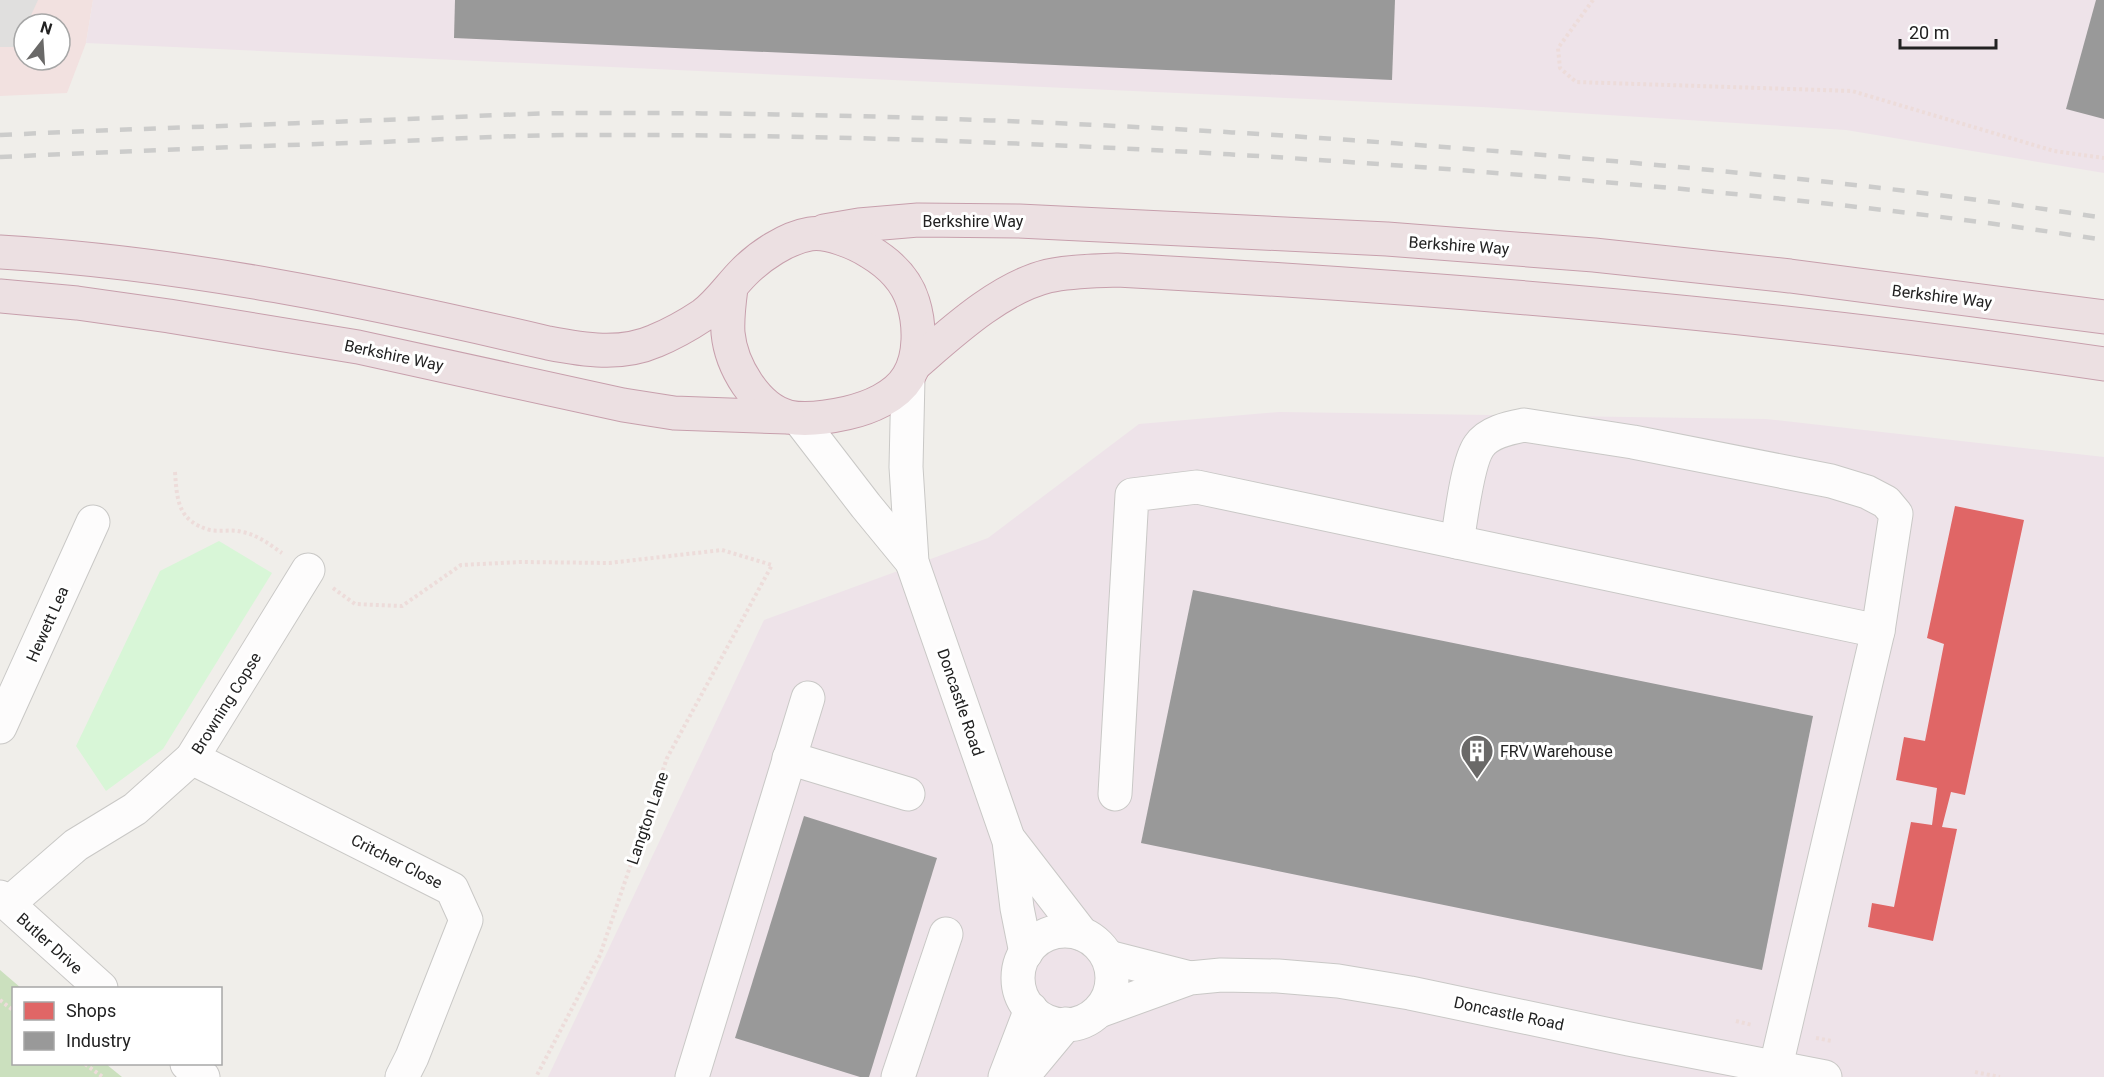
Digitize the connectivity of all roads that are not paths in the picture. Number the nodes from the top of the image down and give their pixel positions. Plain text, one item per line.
1 (811, 234) junction
2 (0, 252) edge
3 (731, 288) junction
4 (0, 296) edge
5 (2104, 317) edge
6 (2104, 364) edge
7 (911, 371) junction
8 (793, 418) junction
9 (93, 522) dead end
10 (1457, 542) junction
11 (912, 562) junction
12 (308, 570) road end
13 (1878, 631) junction
14 (808, 698) dead end
15 (0, 727) edge
16 (192, 758) junction
17 (789, 758) junction
18 (908, 794) dead end
19 (1115, 794) dead end
20 (1010, 841) junction
21 (4, 901) edge
22 (946, 934) dead end
23 (1082, 934) junction
24 (1026, 953) junction
25 (1108, 957) junction
26 (1190, 978) junction
27 (99, 987) edge
28 (1031, 1009) junction
29 (1099, 1011) junction
30 (1066, 1024) junction
31 (188, 1065) edge
32 (1776, 1066) junction
33 (202, 1077) edge
34 (402, 1077) edge
35 (692, 1077) edge
36 (898, 1077) edge
37 (1005, 1077) edge
38 (1022, 1077) edge
39 (1825, 1077) edge

1 - 3 highway
1 - 5 highway, Berkshire Way
1 - 7 highway
2 - 3 highway
3 - 8 highway
4 - 8 highway, Berkshire Way
6 - 7 highway
7 - 8 highway
7 - 11 street, Doncastle Road
8 - 11 street, Doncastle Road
9 - 15 street, Hewett Lea
10 - 13 street
10 - 13 street
10 - 19 street
11 - 20 street, Doncastle Road
12 - 16 street, Browning Copse
13 - 32 street
14 - 17 street
16 - 21 street, Browning Copse
16 - 34 street, Critcher Close
17 - 18 street
17 - 35 street
20 - 23 street, Doncastle Road
20 - 24 street, Doncastle Road
21 - 27 street, Butler Drive
22 - 36 street
23 - 24 street
23 - 25 street
24 - 28 street
25 - 26 street, Doncastle Road
25 - 29 street
26 - 29 street, Doncastle Road
26 - 32 street, Doncastle Road
28 - 30 street
28 - 37 street
29 - 30 street
30 - 38 street
31 - 33 street
32 - 39 street, Doncastle Road

